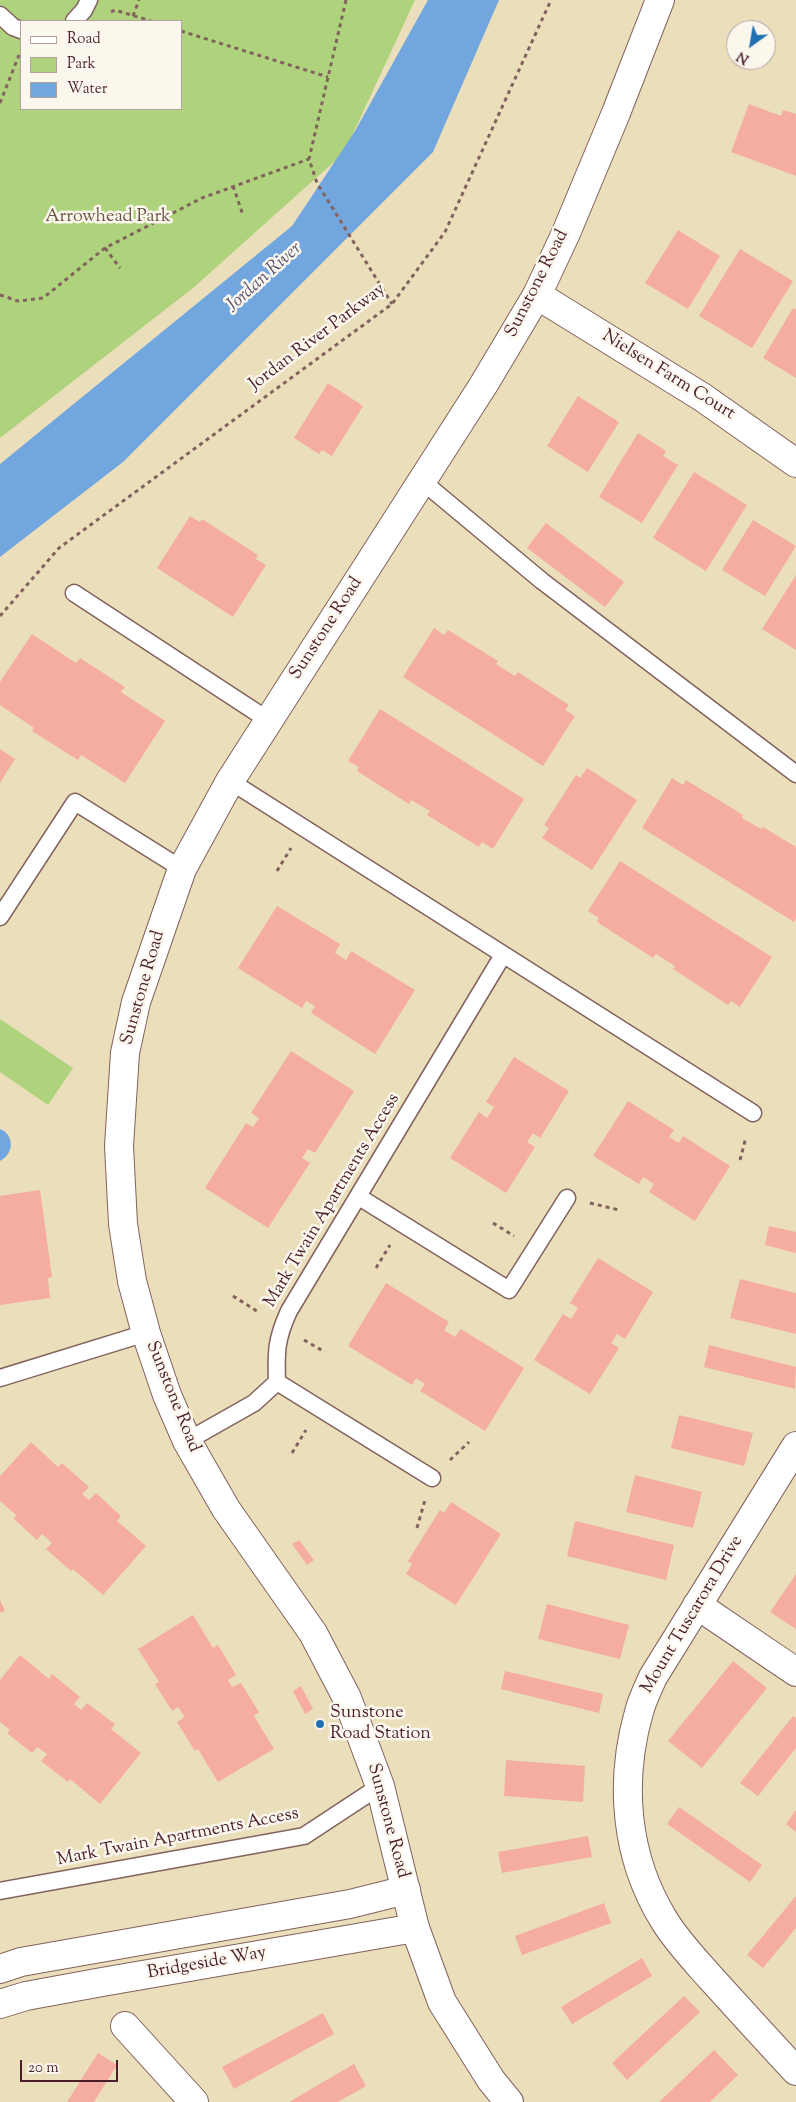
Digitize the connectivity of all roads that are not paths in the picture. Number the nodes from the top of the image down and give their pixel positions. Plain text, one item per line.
1 (88, 0) edge
2 (660, 0) edge
3 (0, 15) edge
4 (75, 20) edge
5 (20, 30) edge
6 (537, 295) junction
7 (796, 463) edge
8 (422, 481) junction
9 (74, 593) dead end
10 (268, 720) junction
11 (796, 774) edge
12 (230, 781) junction
13 (182, 869) junction
14 (0, 917) edge
15 (503, 955) junction
16 (753, 1113) dead end
17 (359, 1197) junction
18 (567, 1198) dead end
19 (146, 1333) junction
20 (0, 1378) edge
21 (277, 1382) junction
22 (187, 1441) junction
23 (796, 1446) edge
24 (432, 1478) dead end
25 (697, 1605) junction
26 (796, 1672) edge
27 (380, 1786) junction
28 (406, 1890) junction
29 (0, 1891) edge
30 (415, 1928) junction
31 (0, 1969) edge
32 (0, 2004) edge
33 (125, 2026) dead end
34 (796, 2071) edge
35 (194, 2102) edge
36 (509, 2102) edge

1 - 4 lane
2 - 6 street, Sunstone Road
3 - 5 lane
6 - 7 street, Nielsen Farm Court
6 - 8 street, Sunstone Road
8 - 10 street, Sunstone Road
8 - 11 lane
9 - 10 lane
10 - 12 street, Sunstone Road
12 - 13 street, Sunstone Road
12 - 15 lane
13 - 14 lane
13 - 19 street, Sunstone Road
15 - 16 lane
15 - 17 lane, Mark Twain Apartments Access
17 - 18 lane
17 - 21 lane, Mark Twain Apartments Access
19 - 20 lane
19 - 22 street, Sunstone Road
21 - 22 lane
21 - 24 lane
22 - 27 street, Sunstone Road
23 - 25 street, Mount Tuscarora Drive
25 - 26 street
25 - 34 street, Mount Tuscarora Drive
27 - 28 street, Sunstone Road
27 - 29 lane, Mark Twain Apartments Access
28 - 30 street, Sunstone Road
28 - 31 street, Bridgeside Way
30 - 32 street, Bridgeside Way
30 - 36 street, Sunstone Road
33 - 35 street

